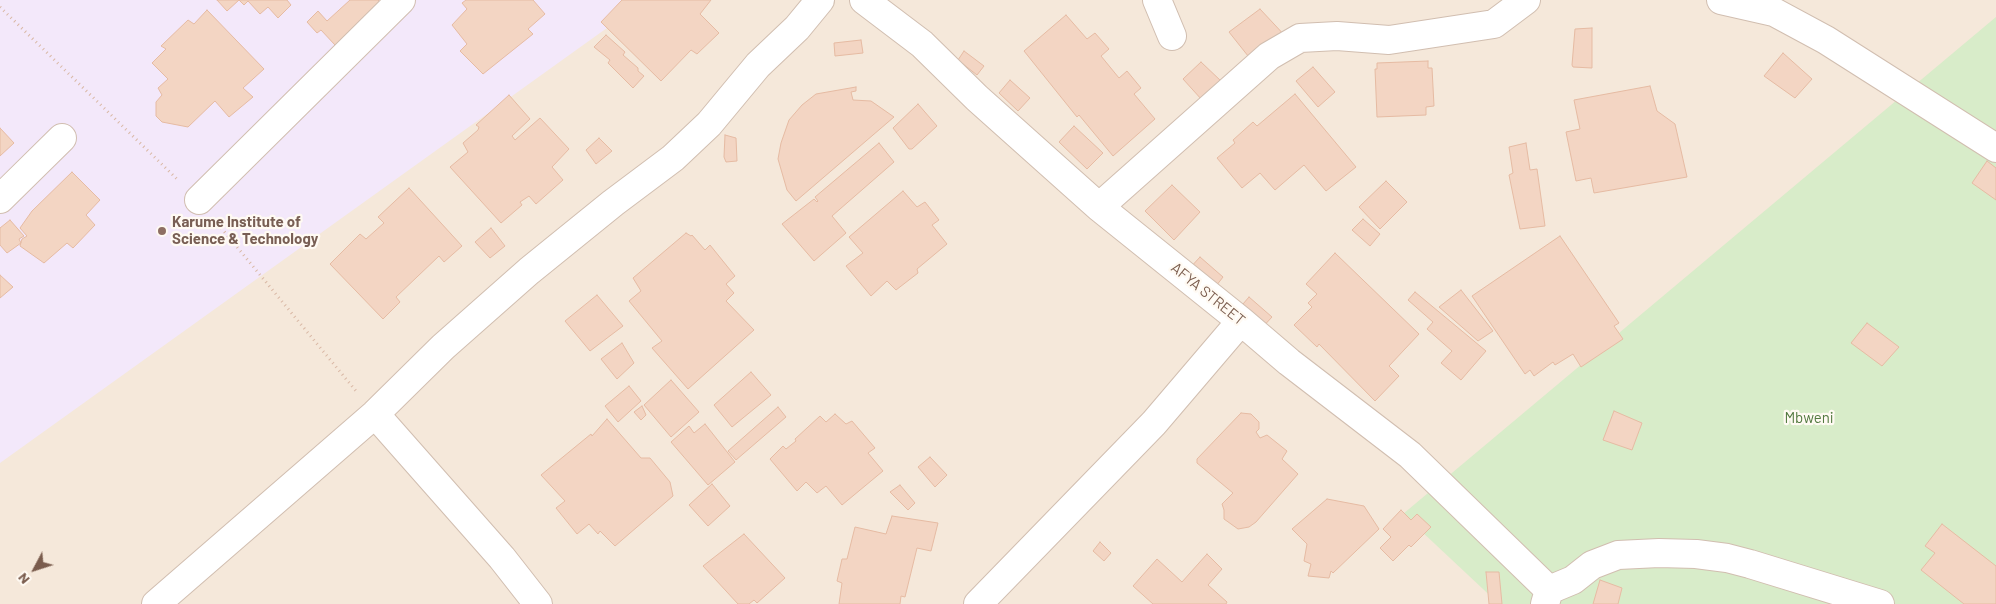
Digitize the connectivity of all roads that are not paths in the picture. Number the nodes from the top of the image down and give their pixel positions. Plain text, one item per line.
1 (401, 0) edge
2 (820, 0) edge
3 (864, 0) edge
4 (1157, 0) edge
5 (1526, 0) edge
6 (1721, 0) edge
7 (1172, 36) dead end
8 (62, 138) dead end
9 (1996, 148) edge
10 (0, 199) edge
11 (199, 200) dead end
12 (1099, 207) junction
13 (1241, 321) junction
14 (375, 414) junction
15 (1547, 597) edge
16 (156, 604) edge
17 (538, 604) edge
18 (978, 604) edge
19 (1880, 604) edge

1 - 11 street
2 - 14 street
3 - 12 street, AFYA STREET
4 - 7 street
5 - 12 street
6 - 9 street
8 - 10 street
12 - 13 street, AFYA STREET
13 - 15 street, AFYA STREET
13 - 18 street
14 - 16 street
14 - 17 street
15 - 19 street

